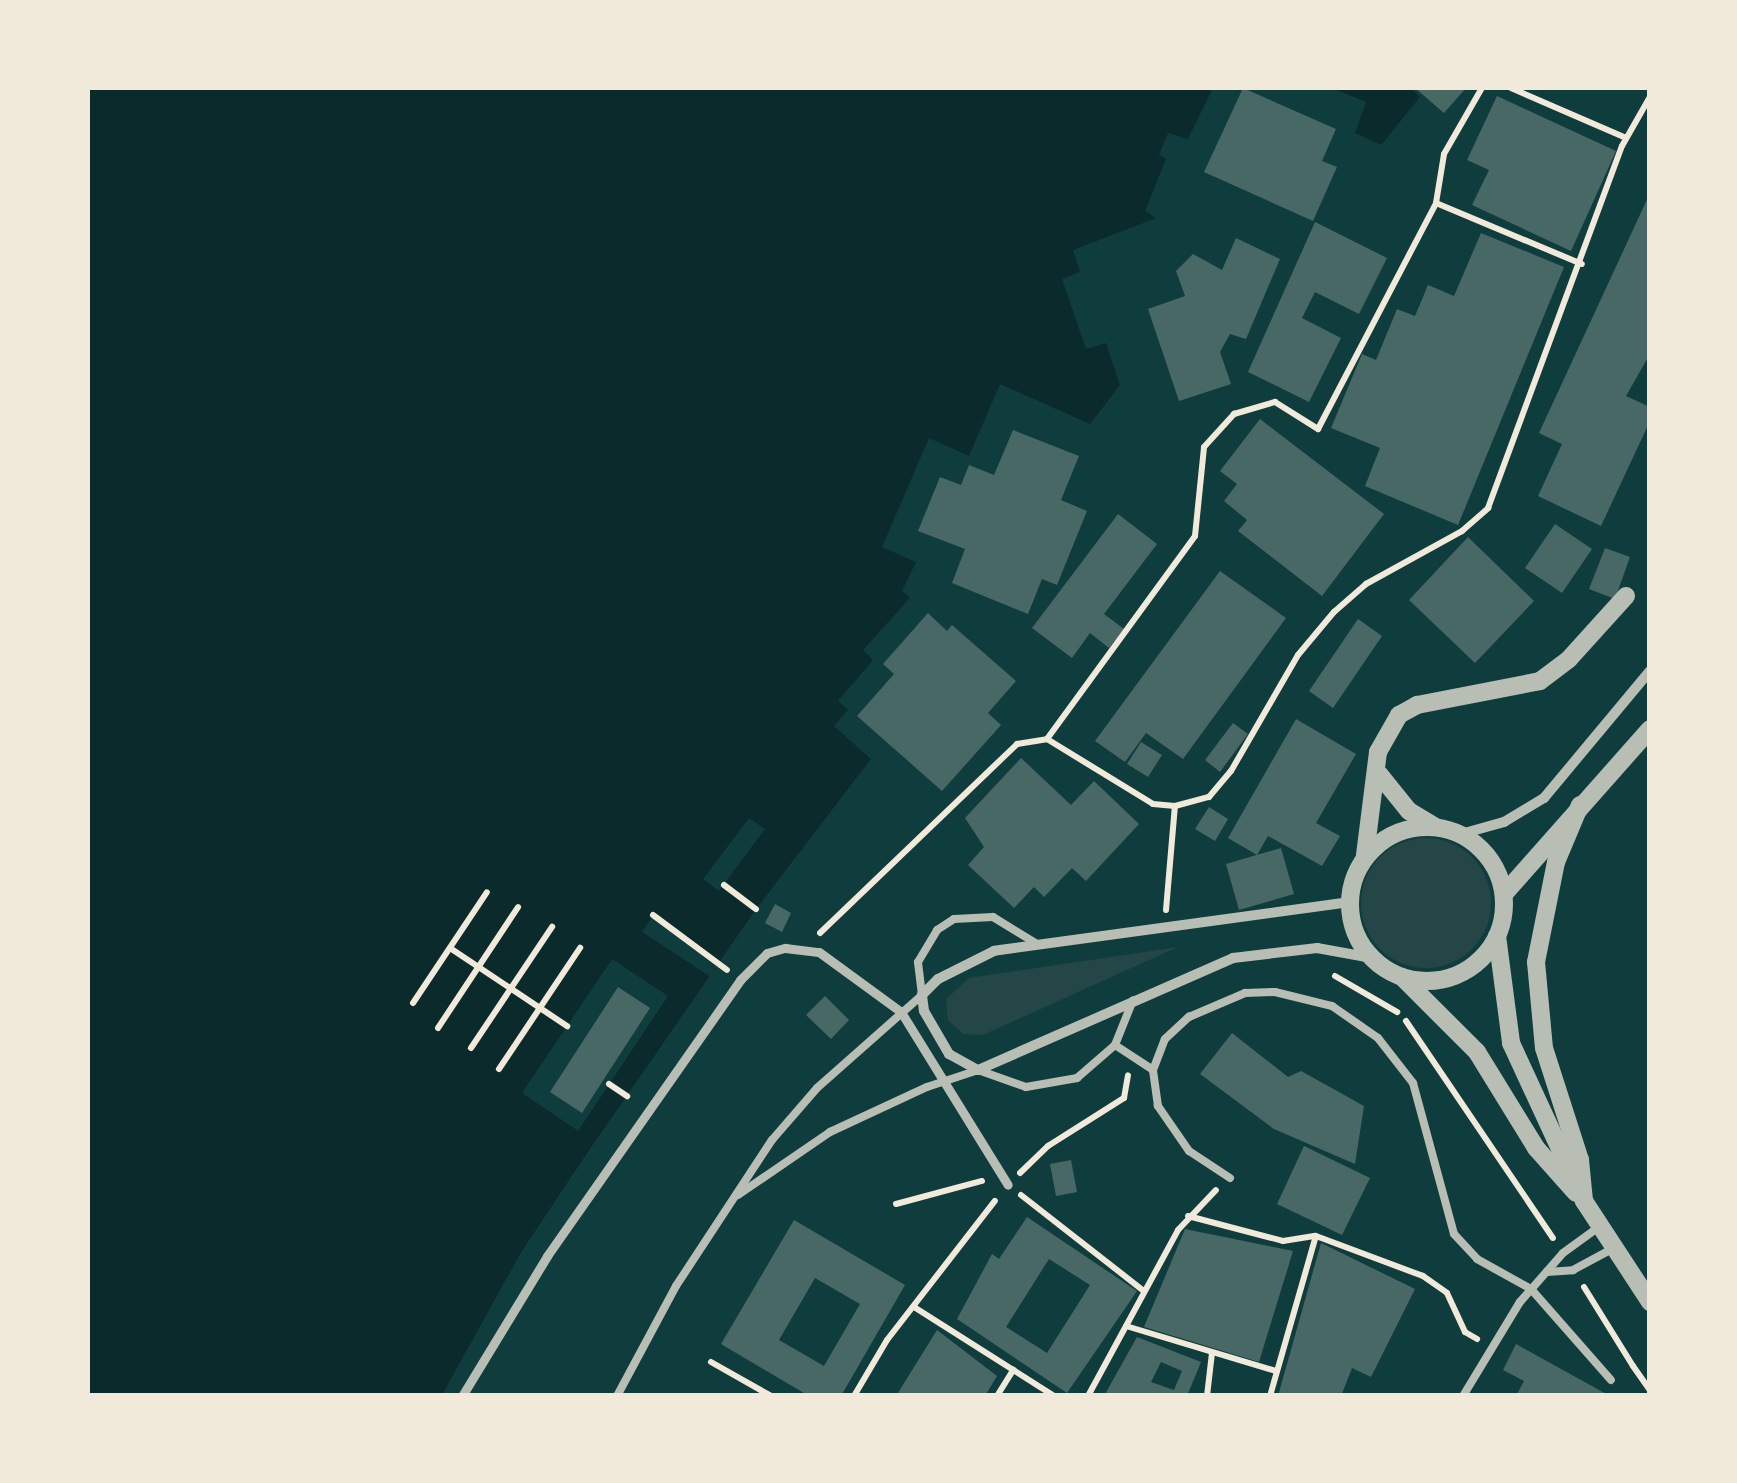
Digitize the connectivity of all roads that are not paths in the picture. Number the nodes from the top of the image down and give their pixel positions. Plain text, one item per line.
1 (1626, 596) dead end
2 (1650, 671) edge
3 (1650, 729) edge
4 (1379, 774) junction
5 (1580, 805) junction
6 (1437, 827) junction
7 (1460, 834) junction
8 (1364, 858) junction
9 (1504, 894) junction
10 (1350, 902) junction
11 (1497, 935) junction
12 (1038, 944) junction
13 (1372, 958) junction
14 (1402, 976) junction
15 (922, 994) junction
16 (1133, 999) junction
17 (901, 1012) junction
18 (1115, 1045) junction
19 (978, 1070) junction
20 (1153, 1070) junction
21 (946, 1081) junction
22 (1230, 1178) road end
23 (1005, 1180) road end
24 (734, 1198) junction
25 (1584, 1202) junction
26 (1600, 1226) junction
27 (1614, 1248) junction
28 (1548, 1272) junction
29 (1532, 1289) junction
30 (1650, 1302) edge
31 (1611, 1380) dead end
32 (462, 1396) edge
33 (617, 1396) edge
34 (1463, 1396) edge

1 - 4 street
2 - 7 street
3 - 5 street
4 - 6 street
4 - 8 street
5 - 9 street
5 - 25 street
6 - 7 street
6 - 8 street
7 - 9 street
8 - 10 street
9 - 11 street
10 - 12 street
10 - 13 street
11 - 14 street
11 - 25 street
12 - 15 street
12 - 15 lane
13 - 14 street
13 - 16 street
14 - 25 street
15 - 17 lane
15 - 19 street
16 - 18 lane
16 - 19 street
17 - 21 street
17 - 24 lane
17 - 32 street
18 - 19 lane
18 - 20 lane
19 - 21 lane
20 - 22 lane
20 - 29 lane
21 - 23 street
21 - 24 lane
24 - 33 lane
25 - 26 street
26 - 27 street
26 - 28 lane
27 - 28 lane
27 - 30 street
28 - 29 lane
29 - 31 lane
29 - 34 lane

